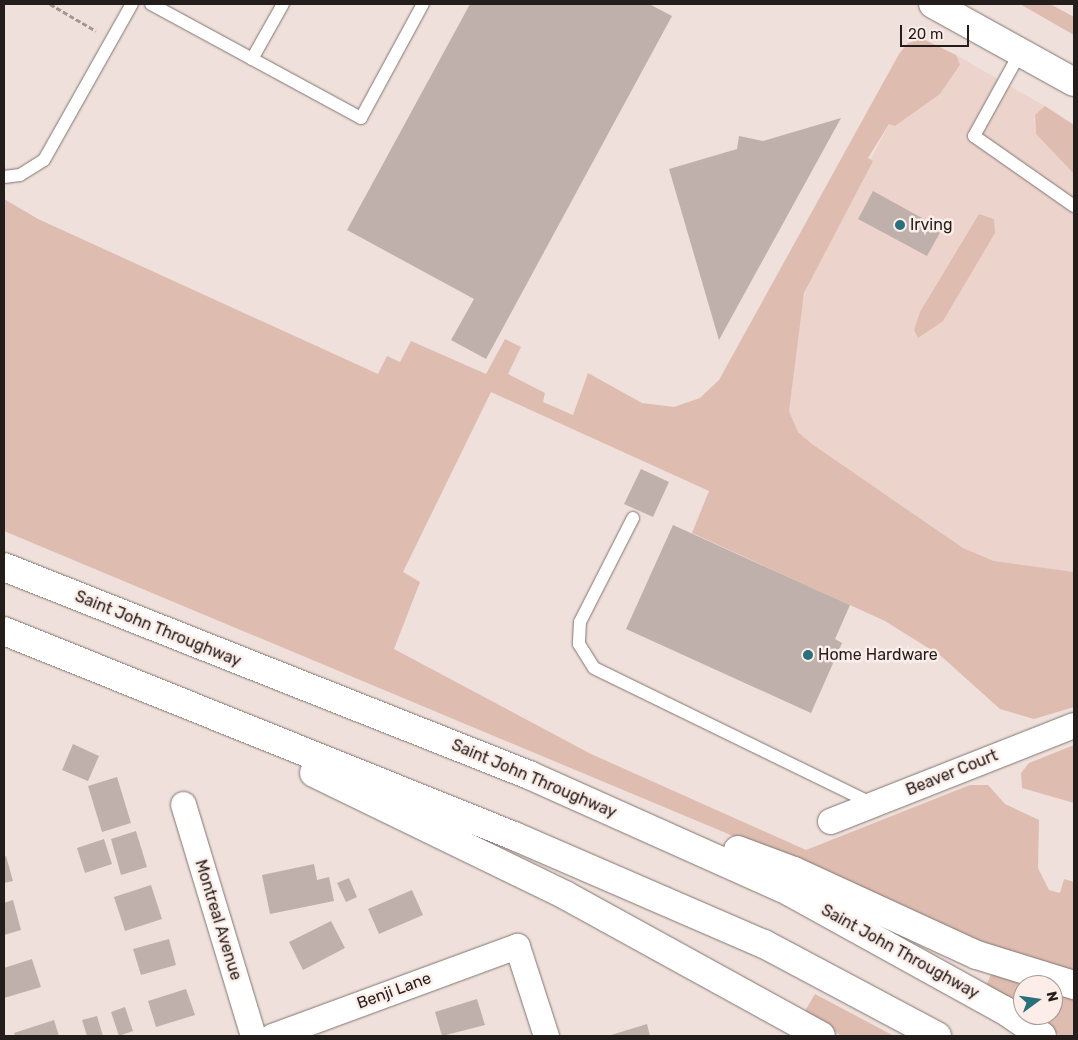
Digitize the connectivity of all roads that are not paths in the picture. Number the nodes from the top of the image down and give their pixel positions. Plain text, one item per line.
1 (132, 4) edge
2 (151, 4) edge
3 (283, 4) edge
4 (423, 4) edge
5 (941, 5) edge
6 (1022, 51) junction
7 (252, 59) junction
8 (1074, 82) edge
9 (4, 177) edge
10 (1074, 206) edge
11 (633, 518) dead end
12 (4, 567) edge
13 (4, 630) edge
14 (154, 693) junction
15 (1074, 725) edge
16 (529, 775) junction
17 (183, 804) dead end
18 (873, 804) junction
19 (830, 821) dead end
20 (1074, 986) edge
21 (253, 1036) edge
22 (272, 1036) edge
23 (546, 1036) edge
24 (821, 1036) edge
25 (937, 1036) edge
26 (1042, 1036) edge

1 - 9 lane
2 - 7 lane
3 - 7 lane
4 - 7 lane
5 - 6 main road
6 - 8 main road
6 - 10 lane
11 - 18 lane
12 - 16 main road, Saint John Throughway
13 - 14 main road
14 - 24 main road
14 - 25 main road
15 - 18 street, Beaver Court
16 - 20 main road
16 - 26 main road, Saint John Throughway
17 - 21 street, Montreal Avenue
18 - 19 street, Beaver Court
22 - 23 street, Benji Lane

